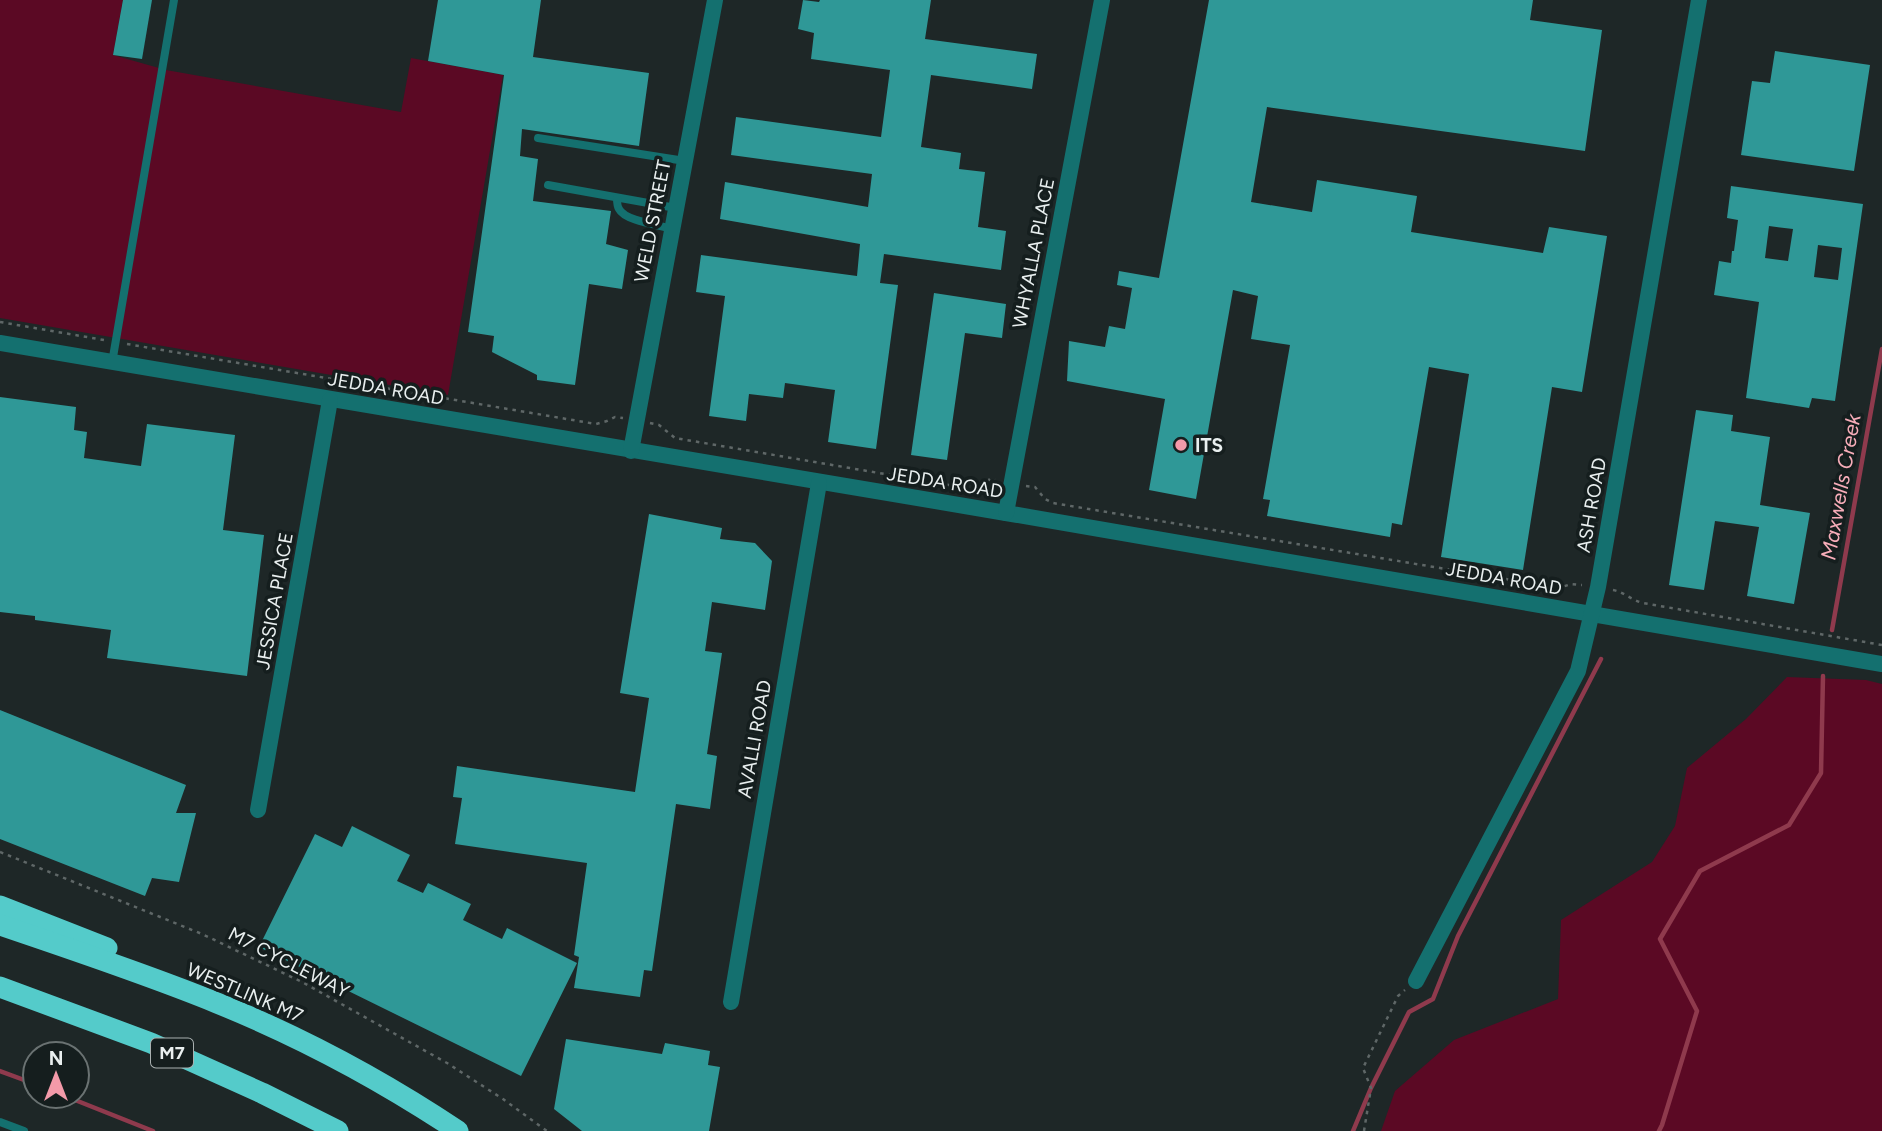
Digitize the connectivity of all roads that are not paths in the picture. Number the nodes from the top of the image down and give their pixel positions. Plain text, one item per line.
1 (174, 0) edge
2 (715, 0) edge
3 (1102, 0) edge
4 (1699, 0) edge
5 (538, 138) dead end
6 (685, 160) junction
7 (548, 186) dead end
8 (617, 198) junction
9 (676, 208) junction
10 (672, 229) junction
11 (0, 343) edge
12 (112, 363) junction
13 (330, 400) junction
14 (631, 451) junction
15 (819, 482) junction
16 (1006, 513) junction
17 (1592, 615) junction
18 (1882, 664) edge
19 (258, 810) dead end
20 (0, 906) edge
21 (0, 925) edge
22 (1416, 981) road end
23 (0, 987) edge
24 (0, 1000) edge
25 (731, 1002) dead end
26 (291, 1036) junction
27 (0, 1122) edge
28 (24, 1131) edge
29 (317, 1131) edge
30 (338, 1131) edge
31 (458, 1131) edge

1 - 12 lane
2 - 6 street, WELD STREET
3 - 16 street, WHYALLA PLACE
4 - 17 street, ASH ROAD
5 - 6 lane
6 - 9 street, WELD STREET
7 - 8 lane
8 - 9 lane
8 - 10 lane
9 - 10 street, WELD STREET
10 - 14 street, WELD STREET
11 - 12 street, JEDDA ROAD
12 - 13 street, JEDDA ROAD
13 - 14 street, JEDDA ROAD
13 - 19 street, JESSICA PLACE
14 - 15 street, JEDDA ROAD
15 - 16 street, JEDDA ROAD
15 - 25 street, AVALLI ROAD
16 - 17 street, JEDDA ROAD
17 - 18 street, JEDDA ROAD
17 - 22 street, ASH ROAD
20 - 26 highway
21 - 26 highway, WESTLINK M7
23 - 30 highway, M7
24 - 29 highway
26 - 31 highway, WESTLINK M7
27 - 28 lane

